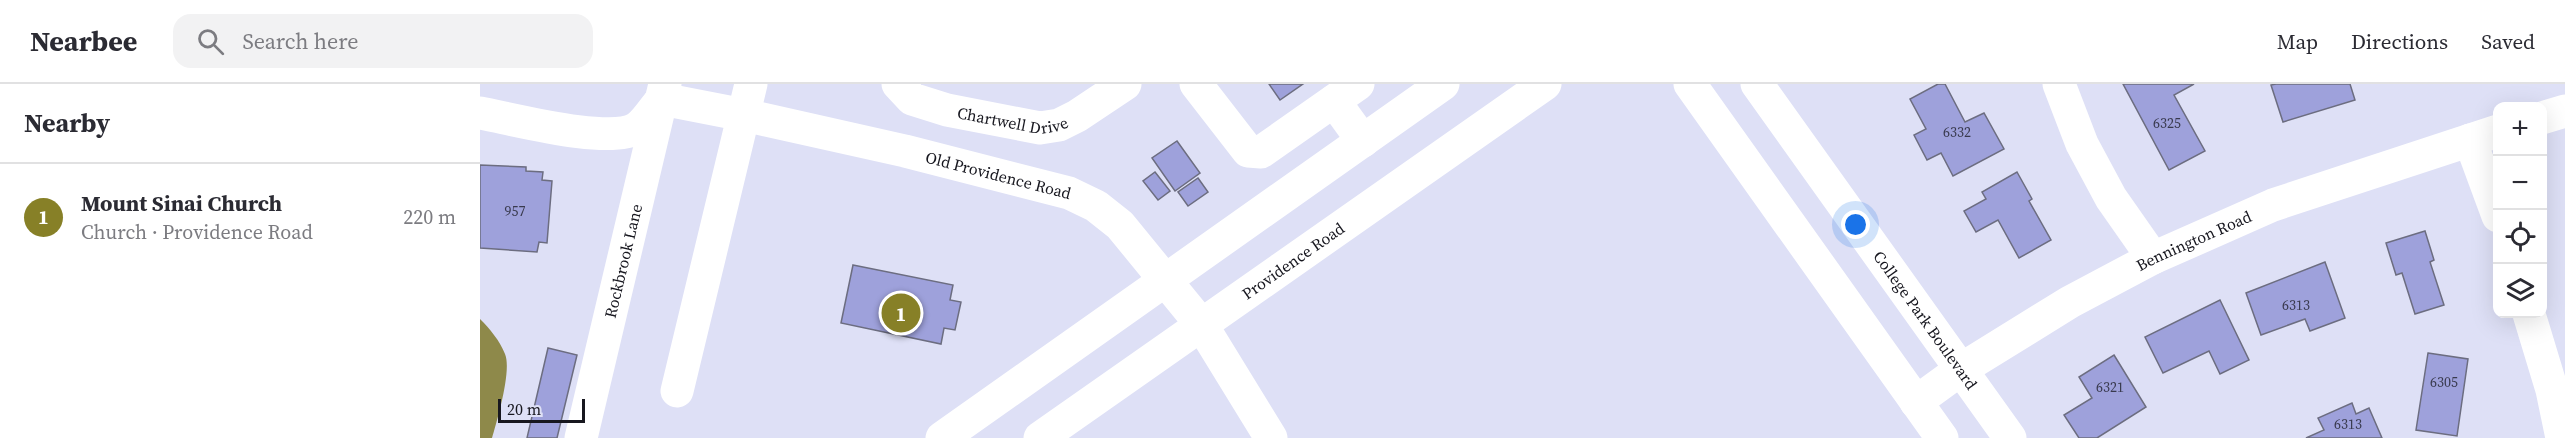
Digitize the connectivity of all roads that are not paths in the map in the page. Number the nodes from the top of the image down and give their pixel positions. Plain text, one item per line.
1 (1125, 84) edge
2 (1196, 84) edge
3 (1443, 84) edge
4 (1545, 84) edge
5 (1690, 84) edge
6 (1757, 84) edge
7 (2059, 84) edge
8 (660, 89) edge
9 (905, 92) edge
10 (1346, 93) edge
11 (748, 99) edge
12 (2565, 111) edge
13 (480, 112) edge
14 (2547, 116) edge
15 (2484, 136) edge
16 (1363, 141) junction
17 (905, 151) junction
18 (2497, 210) edge
19 (2152, 258) junction
20 (1166, 281) junction
21 (2530, 318) edge
22 (1201, 324) junction
23 (1960, 370) junction
24 (677, 391) dead end
25 (1916, 402) junction
26 (581, 438) edge
27 (942, 438) edge
28 (1040, 438) edge
29 (1271, 438) edge
30 (1942, 438) edge
31 (2010, 438) edge
32 (2562, 438) edge

1 - 9 street, Chartwell Drive
2 - 10 street
3 - 16 street
4 - 22 street, Providence Road
5 - 25 street
6 - 23 street, College Park Boulevard
7 - 19 street
8 - 11 street, Old Providence Road
8 - 13 street
8 - 26 street, Rockbrook Lane
9 - 17 street
10 - 16 street
11 - 17 street, Old Providence Road
11 - 24 street
12 - 14 street
15 - 18 street
15 - 19 street, Bennington Road
16 - 20 street
17 - 20 street, Old Providence Road
19 - 23 street, Bennington Road
20 - 22 street, Old Providence Road
20 - 27 street
21 - 32 street
22 - 28 street, Providence Road
22 - 29 street, Old Providence Road
23 - 25 street, Bennington Road
23 - 31 street, College Park Boulevard
25 - 30 street

